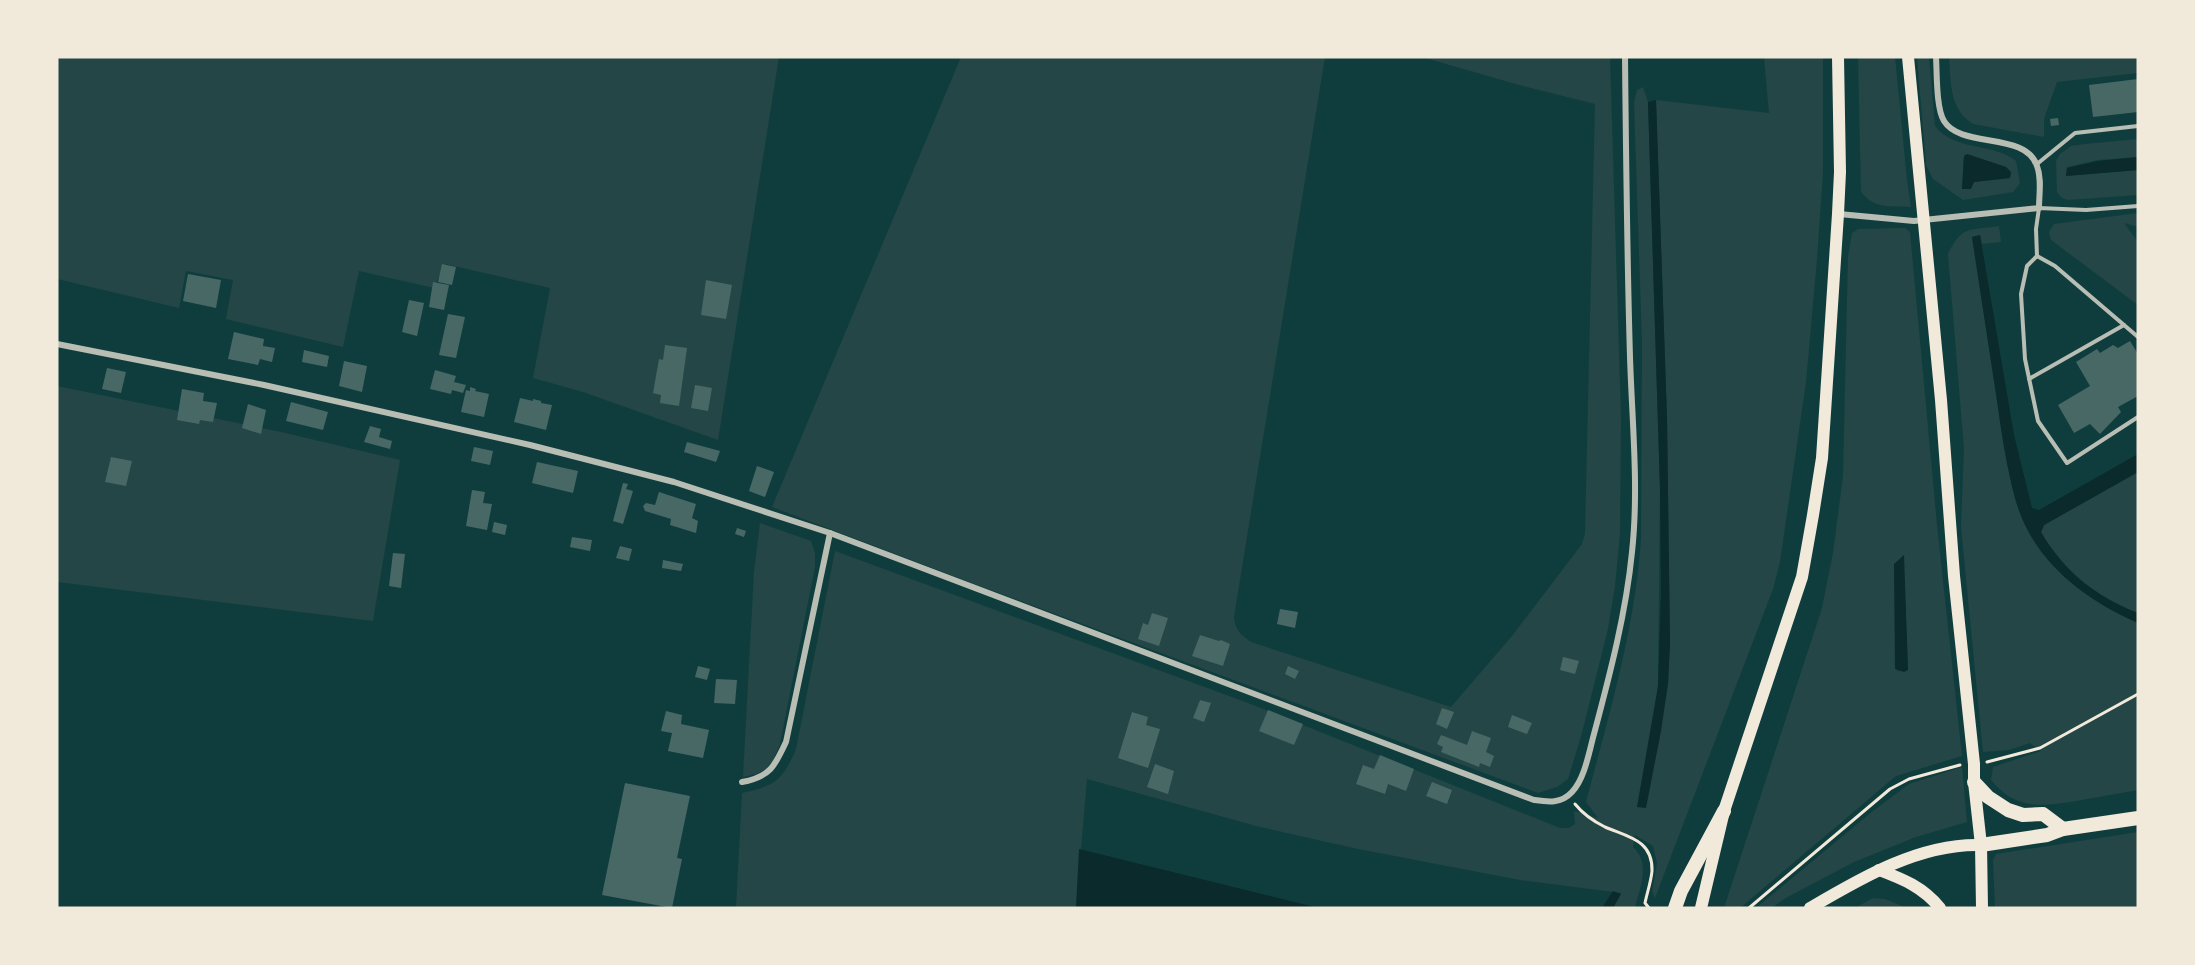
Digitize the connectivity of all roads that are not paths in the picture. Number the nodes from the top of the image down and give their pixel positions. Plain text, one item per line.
1 (1625, 57) edge
2 (1838, 57) edge
3 (1908, 57) edge
4 (1936, 57) edge
5 (2138, 126) edge
6 (2037, 164) junction
7 (2138, 206) edge
8 (2039, 208) junction
9 (1838, 214) junction
10 (1923, 220) junction
11 (2037, 256) junction
12 (2124, 325) junction
13 (2138, 337) edge
14 (57, 344) edge
15 (2029, 379) junction
16 (2138, 417) edge
17 (830, 533) junction
18 (742, 782) dead end
19 (1974, 782) junction
20 (1724, 811) junction
21 (2138, 818) edge
22 (2063, 829) junction
23 (1981, 846) junction
24 (1879, 870) junction
25 (1675, 908) edge
26 (1701, 908) edge
27 (1810, 908) edge
28 (1940, 908) edge
29 (1982, 908) edge

1 - 17 street
2 - 9 main road
3 - 10 main road
4 - 6 street
5 - 6 lane
6 - 8 street
7 - 8 lane
8 - 10 street
8 - 11 lane
9 - 10 street
9 - 20 main road
10 - 19 main road
11 - 12 lane
11 - 15 lane
12 - 13 lane
12 - 15 lane
14 - 17 street
15 - 16 lane
17 - 18 street
19 - 22 highway
19 - 23 main road
20 - 25 highway
20 - 26 main road
21 - 22 highway
22 - 23 highway
23 - 24 main road
23 - 29 main road
24 - 27 main road
24 - 28 main road

